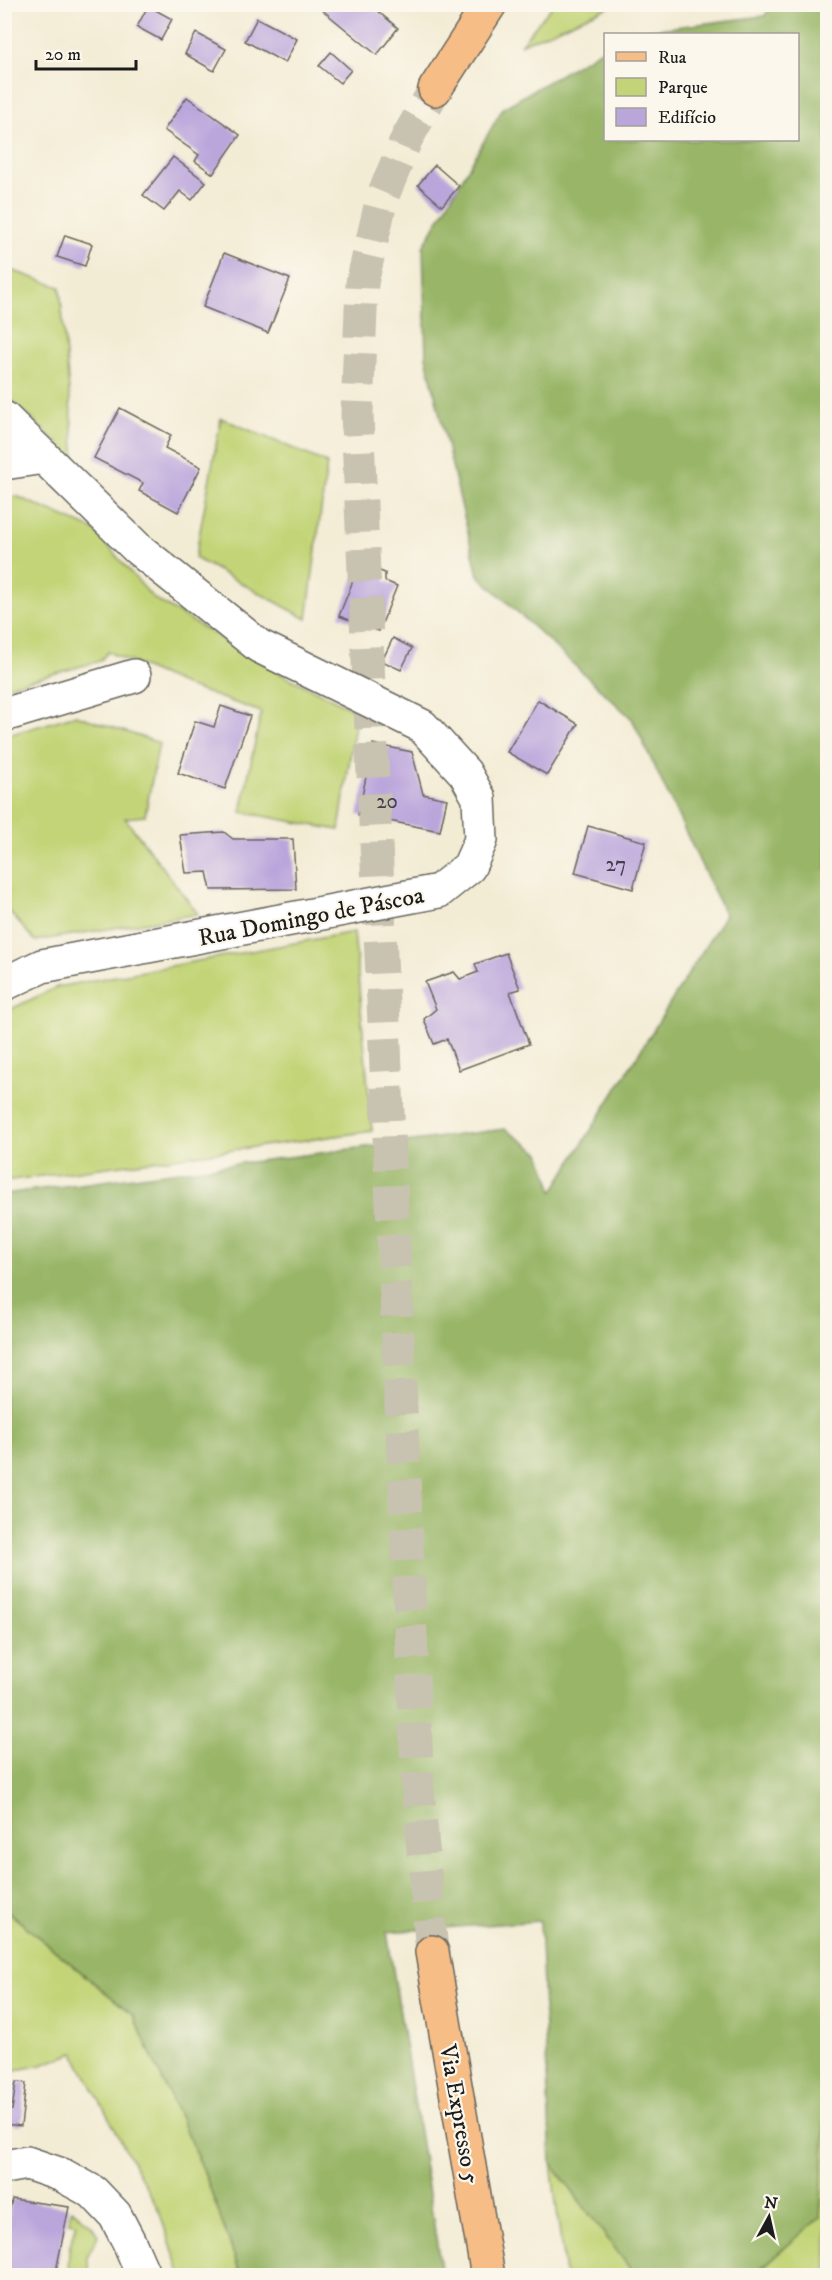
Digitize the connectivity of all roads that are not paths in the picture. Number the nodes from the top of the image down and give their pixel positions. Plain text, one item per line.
1 (485, 9) edge
2 (435, 89) tunnel mouth
3 (4, 418) edge
4 (44, 457) junction
5 (4, 463) edge
6 (134, 676) dead end
7 (4, 715) edge
8 (4, 984) edge
9 (432, 1952) tunnel mouth
10 (4, 2167) edge
11 (144, 2276) edge
12 (488, 2276) edge

1 - 2 main road
3 - 4 street, Rua Domingo de Páscoa
4 - 5 street
4 - 8 street, Rua Domingo de Páscoa
6 - 7 street
9 - 12 main road, Via Expresso 5
10 - 11 street

